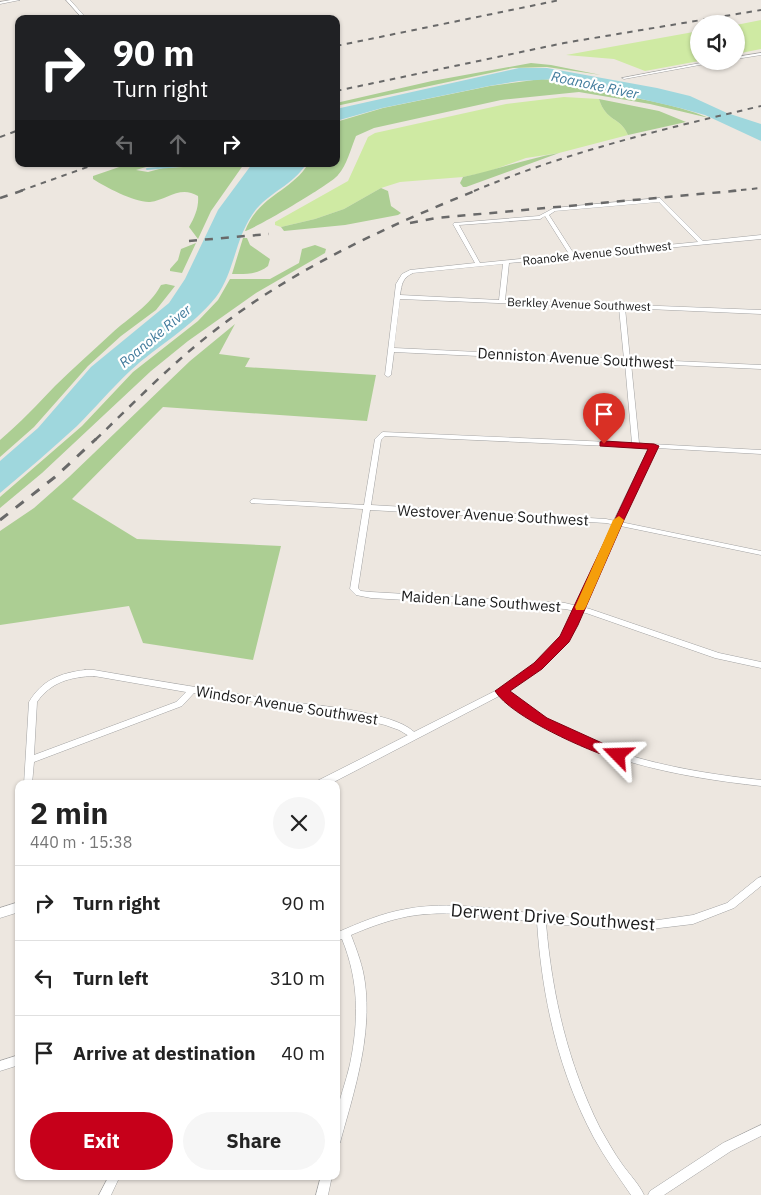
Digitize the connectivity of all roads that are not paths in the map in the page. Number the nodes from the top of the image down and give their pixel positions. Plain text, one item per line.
1 (18, 0) edge
2 (68, 0) edge
3 (0, 3) edge
4 (81, 15) edge
5 (761, 54) edge
6 (745, 57) edge
7 (690, 66) edge
8 (624, 78) dead end
9 (546, 214) junction
10 (761, 237) edge
11 (702, 243) junction
12 (572, 256) junction
13 (506, 262) junction
14 (479, 265) junction
15 (397, 297) junction
16 (502, 301) junction
17 (622, 306) junction
18 (761, 312) edge
19 (391, 350) junction
20 (628, 361) junction
21 (761, 367) edge
22 (388, 375) dead end
23 (636, 446) junction
24 (654, 446) junction
25 (761, 452) edge
26 (253, 501) dead end
27 (367, 508) junction
28 (618, 522) junction
29 (761, 553) edge
30 (580, 609) junction
31 (761, 665) edge
32 (192, 690) junction
33 (502, 691) junction
34 (414, 736) junction
35 (29, 760) junction
36 (28, 780) edge
37 (329, 780) edge
38 (761, 783) edge
39 (761, 881) edge
40 (15, 908) edge
41 (0, 913) edge
42 (541, 917) junction
43 (341, 935) edge
44 (15, 1061) edge
45 (0, 1066) edge
46 (340, 1124) edge
47 (761, 1130) edge
48 (113, 1180) edge
49 (326, 1180) edge
50 (105, 1195) edge
51 (322, 1195) edge
52 (638, 1195) edge
53 (654, 1195) edge

1 - 3 street
2 - 4 street
5 - 6 street
7 - 8 street
9 - 11 street
9 - 12 street
9 - 14 street
10 - 11 street, Roanoke Avenue Southwest
11 - 12 street, Roanoke Avenue Southwest
12 - 13 street, Roanoke Avenue Southwest
13 - 14 street, Roanoke Avenue Southwest
13 - 16 street
14 - 15 street, Roanoke Avenue Southwest
15 - 16 street, Berkley Avenue Southwest
15 - 19 street, Roanoke Avenue Southwest
16 - 17 street, Berkley Avenue Southwest
17 - 18 street, Berkley Avenue Southwest
17 - 20 street
19 - 20 street, Denniston Avenue Southwest
19 - 22 street, Roanoke Avenue Southwest
20 - 21 street, Denniston Avenue Southwest
20 - 23 street
23 - 24 street
23 - 27 street
24 - 25 street
24 - 28 street
26 - 27 street, Westover Avenue Southwest
27 - 28 street, Westover Avenue Southwest
27 - 30 street, Maiden Lane Southwest
28 - 29 street, Westover Avenue Southwest
28 - 30 street
30 - 31 street, Maiden Lane Southwest
30 - 33 street
32 - 34 street, Windsor Avenue Southwest
32 - 35 street
32 - 35 street, Windsor Avenue Southwest
33 - 34 street
33 - 38 street
34 - 37 street
35 - 36 street, Windsor Avenue Southwest
39 - 42 street, Derwent Drive Southwest
40 - 41 street
42 - 43 street, Derwent Drive Southwest
42 - 52 street
43 - 46 street
44 - 45 street
47 - 53 street
48 - 50 street
49 - 51 street

